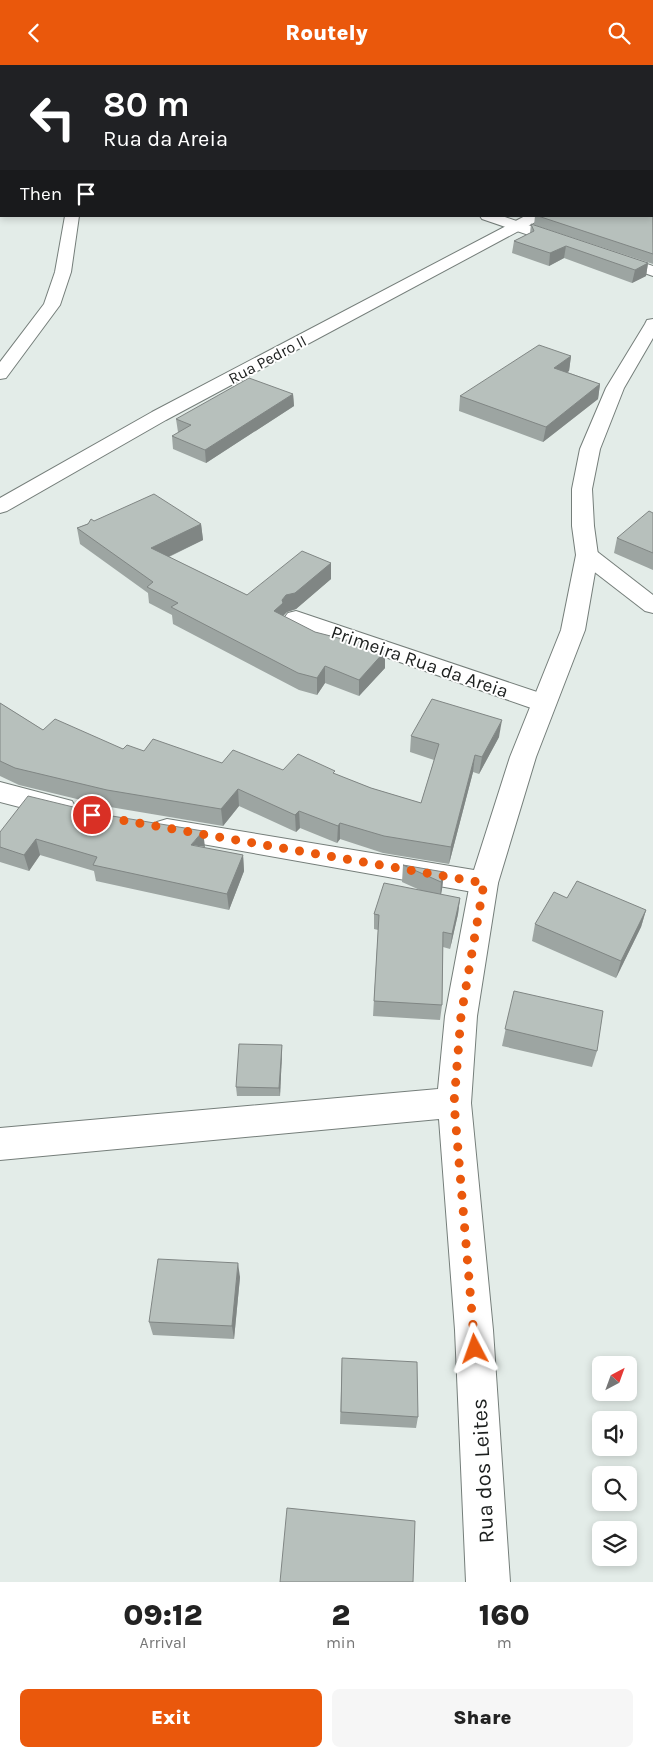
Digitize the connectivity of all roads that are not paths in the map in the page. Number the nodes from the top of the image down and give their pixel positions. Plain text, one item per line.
1 (72, 217) edge
2 (490, 217) edge
3 (534, 217) edge
4 (517, 227) junction
5 (580, 247) edge
6 (598, 253) edge
7 (653, 271) edge
8 (653, 324) edge
9 (0, 374) edge
10 (0, 507) edge
11 (587, 555) junction
12 (653, 606) edge
13 (296, 618) dead end
14 (543, 703) junction
15 (0, 792) edge
16 (82, 813) edge
17 (140, 825) edge
18 (484, 883) junction
19 (454, 1103) junction
20 (0, 1144) edge
21 (488, 1582) edge

1 - 9 street
2 - 4 street
3 - 4 street, Rua Pedro II
4 - 5 street
4 - 10 street, Rua Pedro II
6 - 7 street
8 - 11 street, Rua dos Leites
11 - 12 street
11 - 14 street, Rua dos Leites
13 - 14 street, Primeira Rua da Areia
14 - 18 street, Rua dos Leites
15 - 16 street
17 - 18 street
18 - 19 street, Rua dos Leites
19 - 20 street
19 - 21 street, Rua dos Leites

